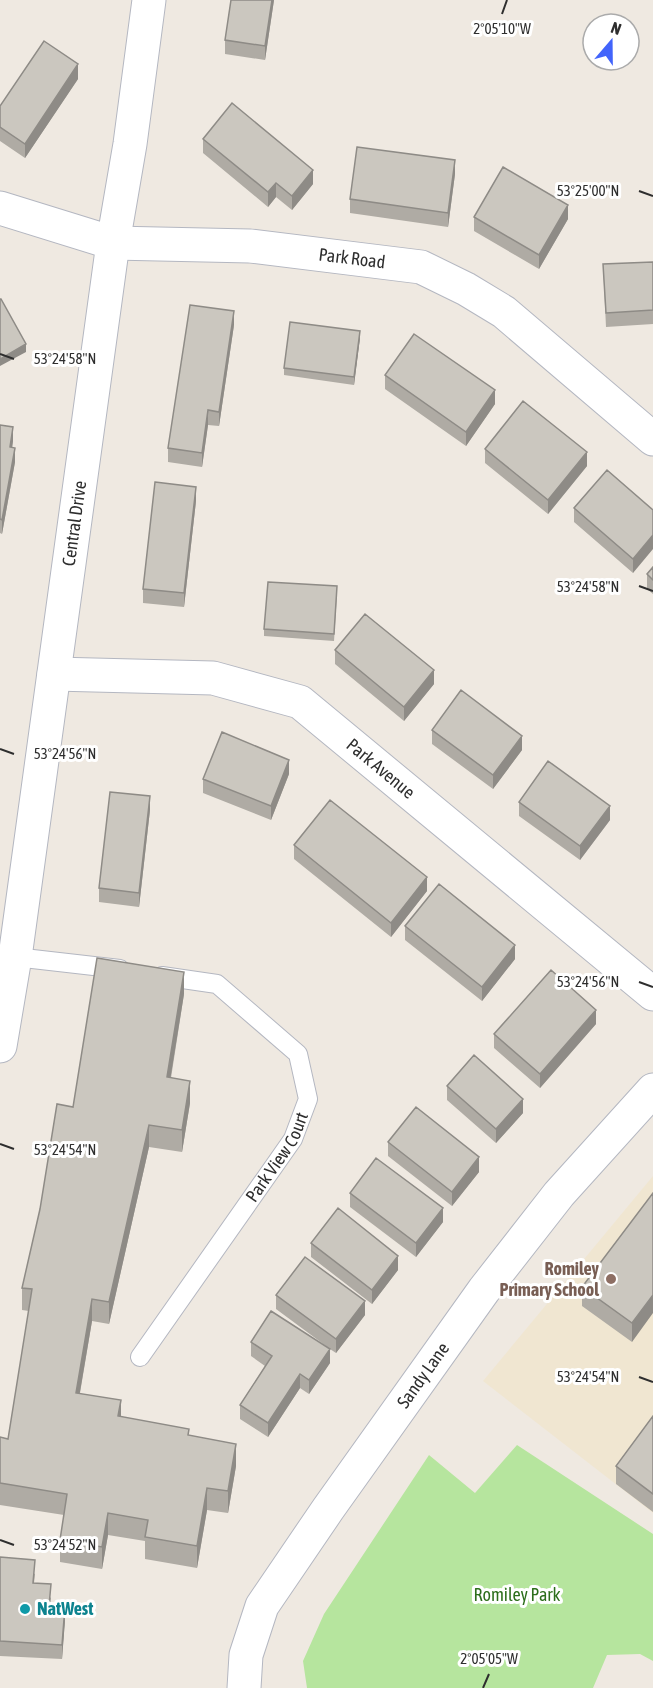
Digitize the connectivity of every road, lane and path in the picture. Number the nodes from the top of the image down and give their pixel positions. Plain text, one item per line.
1 (148, 0) edge
2 (0, 208) edge
3 (114, 243) junction
4 (653, 439) edge
5 (54, 674) junction
6 (15, 957) junction
7 (653, 994) edge
8 (0, 1046) edge
9 (653, 1090) edge
10 (140, 1357) dead end
11 (244, 1688) edge

1 - 3 street, Central Drive
2 - 3 street, Park Road
3 - 4 street, Park Road
3 - 5 street, Central Drive
5 - 6 street, Central Drive
5 - 7 street, Park Avenue
6 - 8 street, Central Drive
6 - 10 lane, Park View Court
9 - 11 street, Sandy Lane

